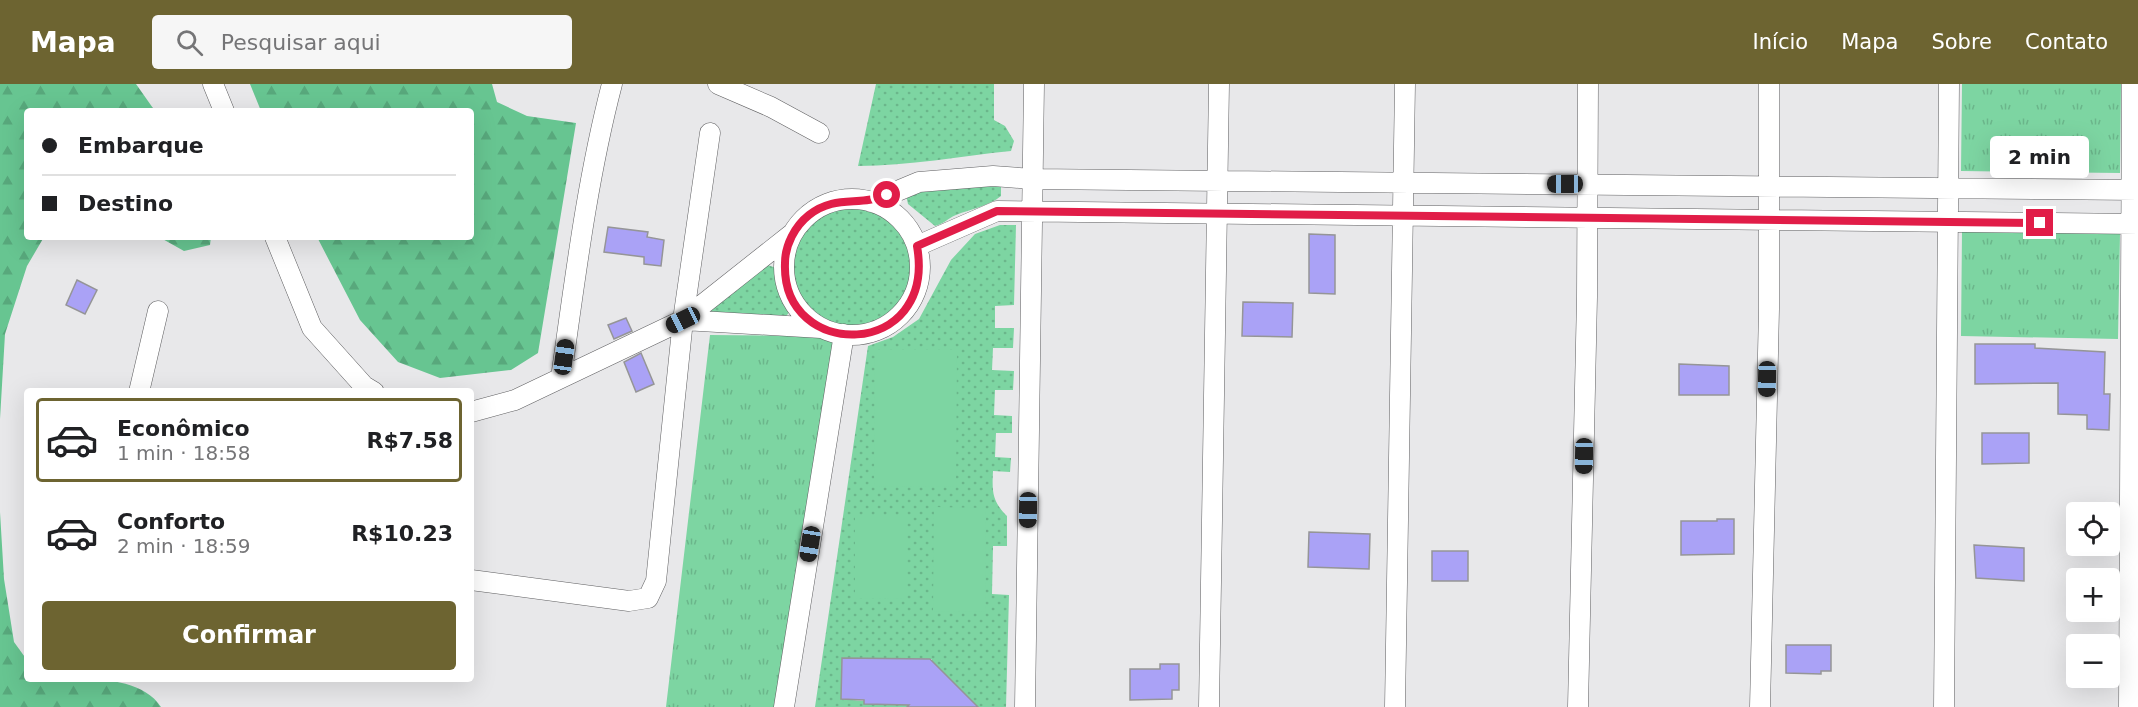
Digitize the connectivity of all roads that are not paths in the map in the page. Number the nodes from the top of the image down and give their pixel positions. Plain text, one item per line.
1 (213, 84) edge
2 (612, 84) edge
3 (718, 84) edge
4 (1034, 84) edge
5 (1220, 84) edge
6 (1405, 84) edge
7 (1588, 84) edge
8 (1769, 84) edge
9 (1949, 84) edge
10 (2132, 84) edge
11 (223, 108) edge
12 (710, 133) dead end
13 (819, 133) dead end
14 (1033, 179) junction
15 (1219, 181) junction
16 (1405, 183) junction
17 (1587, 185) junction
18 (1768, 187) junction
19 (1947, 188) junction
20 (2135, 190) edge
21 (871, 202) junction
22 (1032, 211) junction
23 (1219, 213) junction
24 (1405, 216) junction
25 (1587, 218) junction
26 (1768, 220) junction
27 (1947, 221) junction
28 (2135, 224) edge
29 (793, 233) junction
30 (276, 240) edge
31 (917, 246) junction
32 (158, 311) dead end
33 (683, 320) junction
34 (822, 328) junction
35 (844, 334) junction
36 (561, 378) junction
37 (140, 388) edge
38 (367, 388) edge
39 (474, 411) edge
40 (474, 580) edge
41 (784, 707) edge
42 (1025, 707) edge
43 (1209, 707) edge
44 (1395, 707) edge
45 (1578, 707) edge
46 (1760, 707) edge
47 (1944, 707) edge
48 (2129, 707) edge

1 - 11 street
2 - 36 street
3 - 13 street
4 - 14 street
5 - 15 street
6 - 16 street
7 - 17 street
8 - 18 street
9 - 19 street
10 - 20 street
12 - 33 street
14 - 15 street
14 - 21 street
14 - 22 street
15 - 16 street
15 - 23 street
16 - 17 street
16 - 24 street
17 - 18 street
17 - 25 street
18 - 19 street
18 - 26 street
19 - 20 street
19 - 27 street
20 - 28 street
21 - 29 street
21 - 31 street
22 - 23 street
22 - 31 street
22 - 42 street
23 - 24 street
23 - 43 street
24 - 25 street
24 - 44 street
25 - 26 street
25 - 45 street
26 - 27 street
26 - 46 street
27 - 28 street
27 - 47 street
28 - 48 street
29 - 33 street
29 - 34 street
30 - 38 street
31 - 35 street
32 - 37 street
33 - 34 street
33 - 36 street
33 - 40 street
34 - 35 street
35 - 41 street
36 - 39 street

